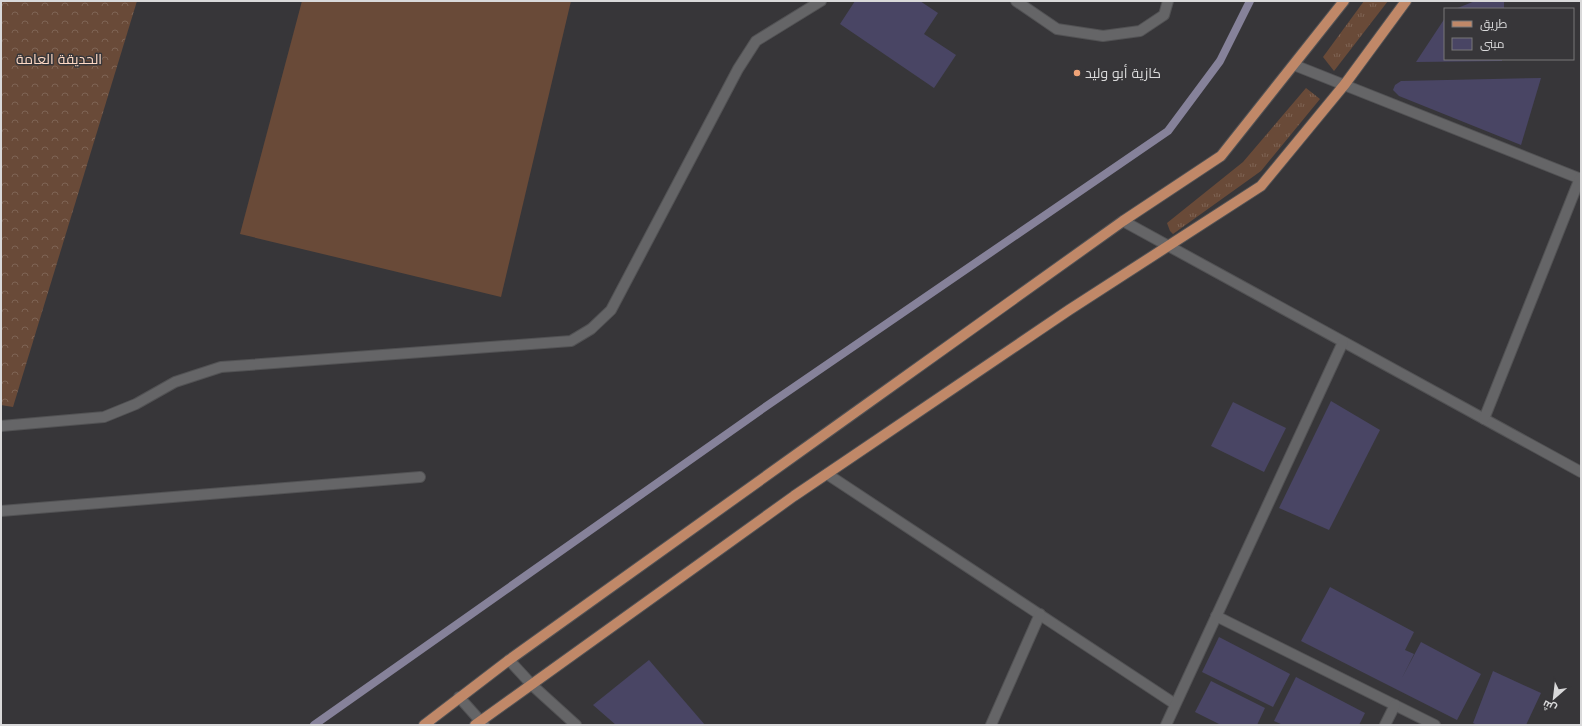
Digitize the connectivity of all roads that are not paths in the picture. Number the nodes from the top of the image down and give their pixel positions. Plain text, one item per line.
1 (821, 1) edge
2 (1016, 1) edge
3 (1168, 1) edge
4 (1344, 1) edge
5 (1406, 1) edge
6 (1294, 65) junction
7 (1345, 84) junction
8 (1580, 178) edge
9 (1123, 222) junction
10 (1168, 246) junction
11 (1343, 342) junction
12 (1484, 419) junction
13 (1, 426) edge
14 (1581, 472) edge
15 (827, 474) junction
16 (420, 477) dead end
17 (1, 511) edge
18 (1040, 614) junction
19 (1216, 616) junction
20 (509, 660) junction
21 (532, 685) junction
22 (460, 698) junction
23 (1175, 704) junction
24 (1395, 705) junction
25 (480, 724) edge
26 (424, 725) edge
27 (576, 725) edge
28 (991, 725) edge
29 (1166, 725) edge
30 (1385, 725) edge
31 (1435, 725) edge

1 - 13 street
2 - 3 street
4 - 6 main road
5 - 7 main road
6 - 7 street
6 - 9 main road
7 - 8 street
7 - 10 main road
8 - 12 street
9 - 10 street
9 - 20 main road
10 - 11 street
10 - 15 main road
11 - 12 street
11 - 19 street
12 - 14 street
15 - 18 street
15 - 21 main road
16 - 17 street
18 - 23 street
18 - 28 street
19 - 23 street
19 - 24 street
20 - 21 street
20 - 22 main road
21 - 25 main road
21 - 27 street
22 - 25 street
22 - 26 main road
23 - 29 street
24 - 30 street
24 - 31 street

